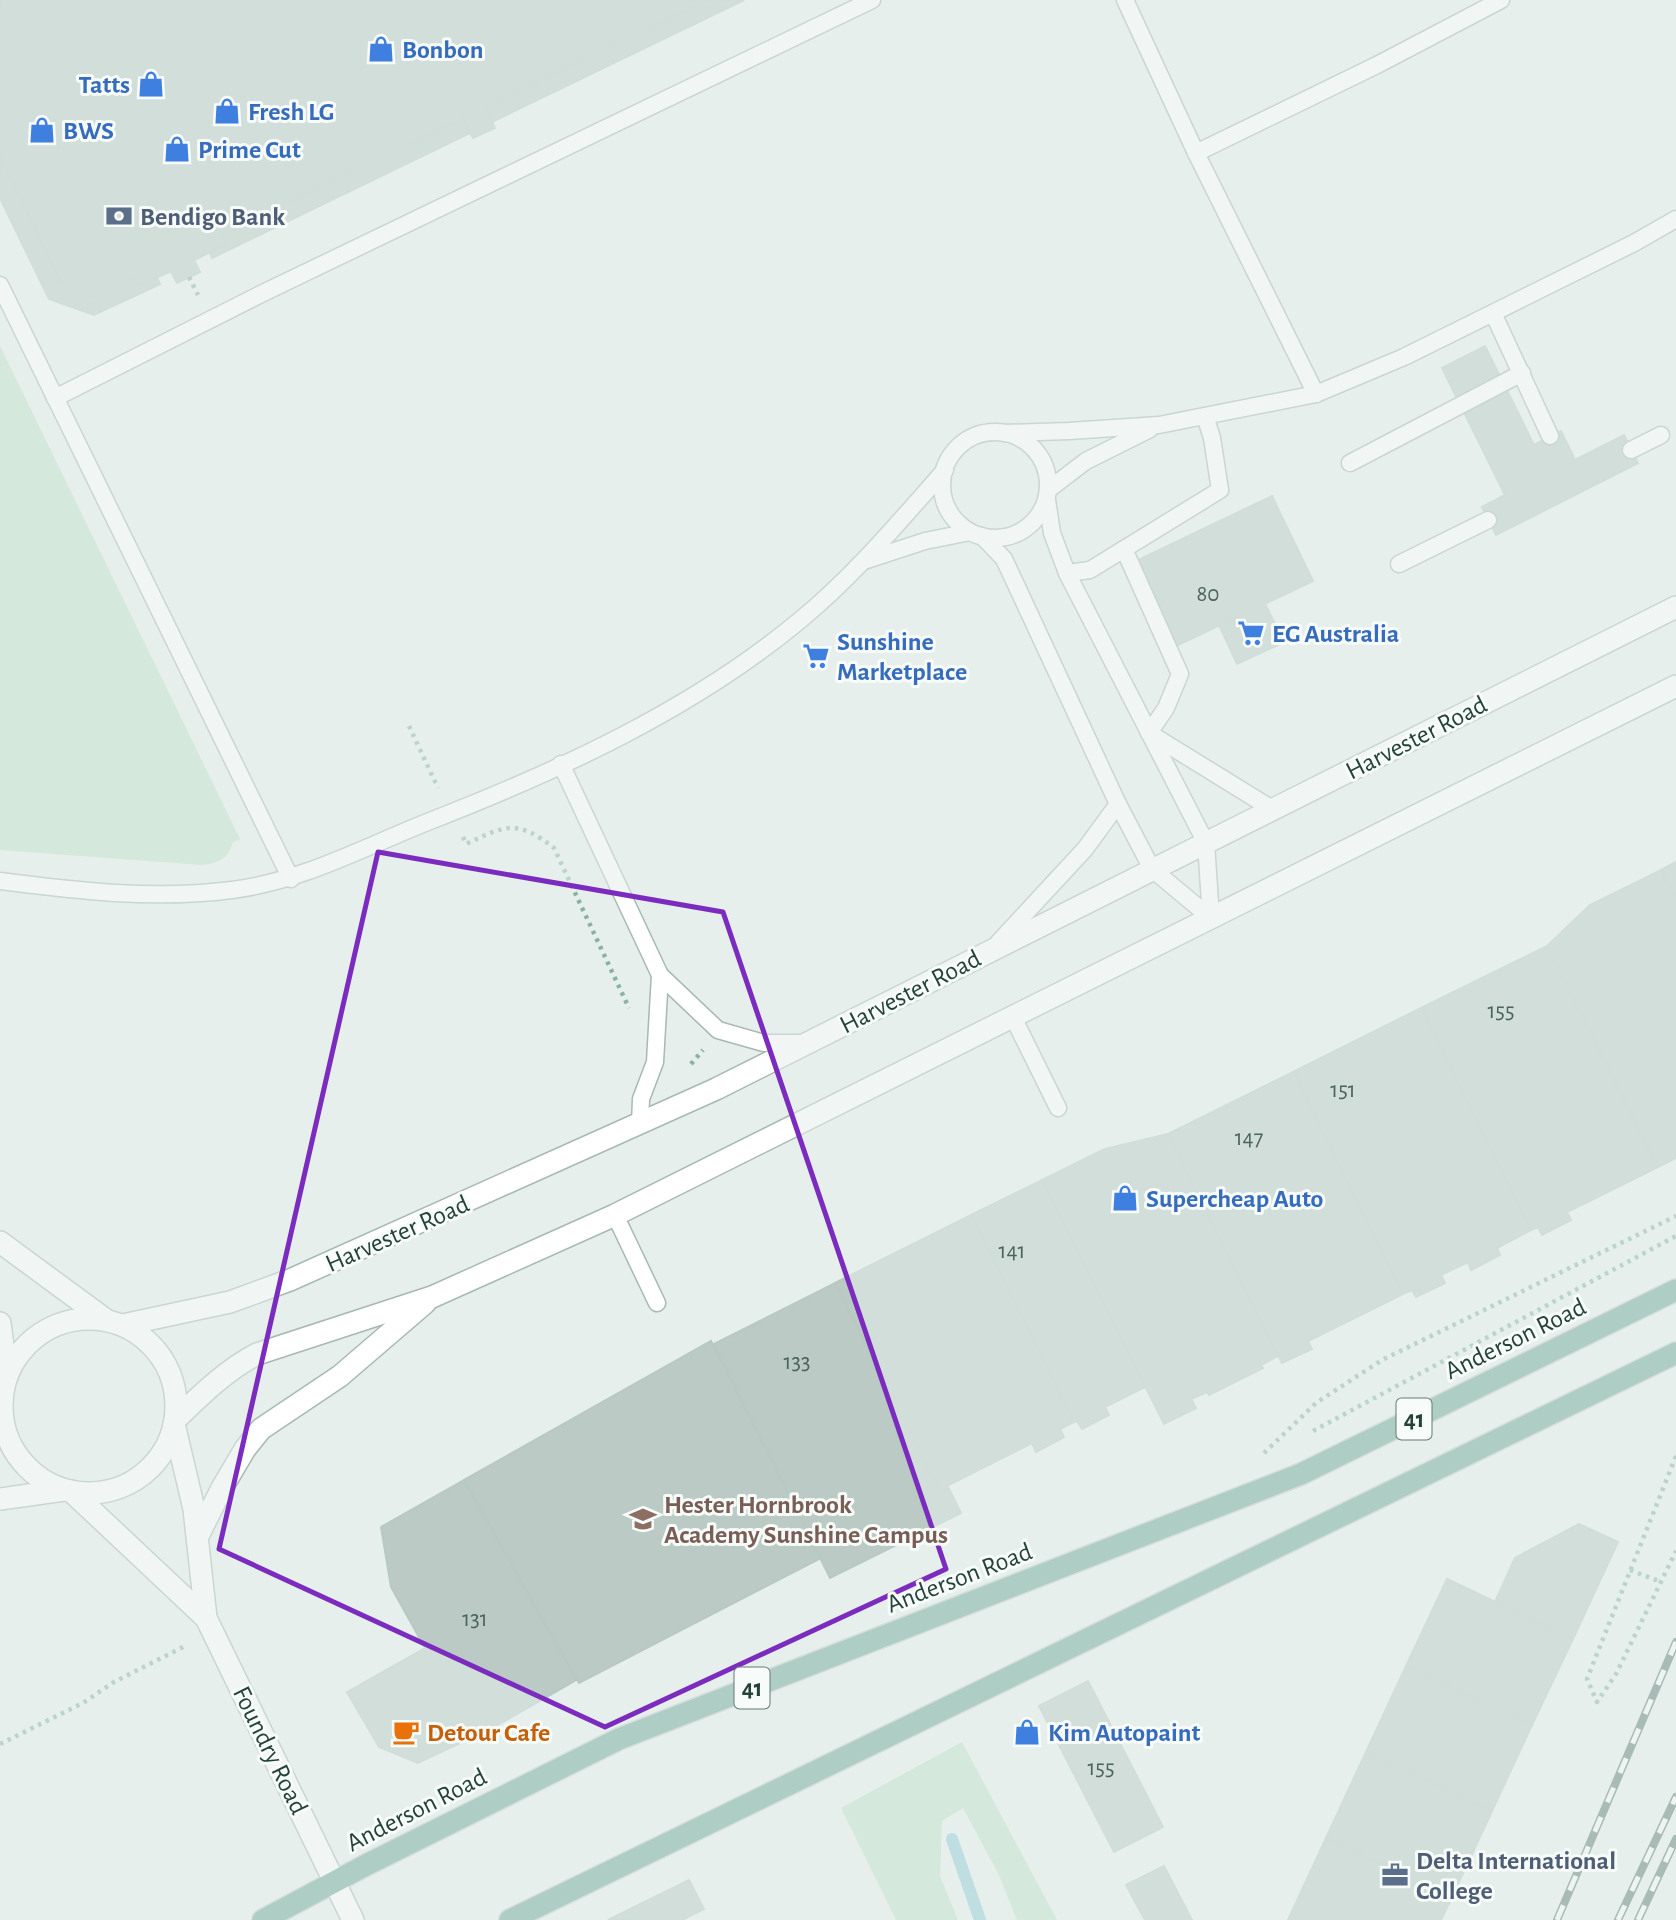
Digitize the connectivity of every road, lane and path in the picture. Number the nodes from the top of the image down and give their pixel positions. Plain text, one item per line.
1 (872, 0) edge
2 (1125, 0) edge
3 (1501, 0) edge
4 (1196, 153) junction
5 (1676, 219) edge
6 (0, 285) edge
7 (1493, 313) junction
8 (1522, 373) junction
9 (1316, 394) junction
10 (55, 398) junction
11 (1205, 416) junction
12 (1158, 425) junction
13 (1005, 433) junction
14 (1661, 435) dead end
15 (1550, 436) dead end
16 (1631, 450) dead end
17 (1350, 463) dead end
18 (945, 470) junction
19 (1047, 495) junction
20 (1488, 520) dead end
21 (976, 534) junction
22 (1124, 549) junction
23 (865, 560) junction
24 (1399, 564) dead end
25 (1068, 573) junction
26 (1676, 607) edge
27 (1676, 686) edge
28 (408, 726) dead end
29 (1149, 733) junction
30 (561, 764) junction
31 (1118, 804) junction
32 (1272, 809) junction
33 (451, 815) junction
34 (1206, 843) junction
35 (1152, 869) junction
36 (290, 878) junction
37 (0, 881) edge
38 (1211, 918) junction
39 (992, 950) junction
40 (660, 975) junction
41 (633, 1016) dead end
42 (1013, 1017) junction
43 (718, 1030) junction
44 (806, 1043) junction
45 (655, 1062) junction
46 (1058, 1108) dead end
47 (640, 1125) junction
48 (615, 1215) junction
49 (1676, 1216) edge
50 (1676, 1236) edge
51 (0, 1242) edge
52 (1676, 1290) edge
53 (432, 1297) junction
54 (657, 1303) dead end
55 (0, 1323) edge
56 (114, 1323) junction
57 (1676, 1353) edge
58 (4, 1382) edge
59 (174, 1422) junction
60 (1306, 1434) dead end
61 (1282, 1447) dead end
62 (1676, 1456) edge
63 (69, 1490) junction
64 (0, 1499) edge
65 (198, 1536) junction
66 (1676, 1551) edge
67 (1630, 1570) junction
68 (1661, 1582) junction
69 (210, 1625) junction
70 (0, 1745) edge
71 (334, 1881) junction
72 (263, 1920) edge
73 (353, 1920) edge
74 (510, 1920) edge

1 - 10 lane
2 - 4 lane
3 - 4 lane
4 - 9 lane
5 - 7 lane
6 - 10 lane
7 - 8 lane
7 - 9 lane
8 - 15 lane
8 - 17 lane
9 - 11 lane
10 - 36 lane
11 - 12 lane
11 - 22 lane
12 - 13 lane
12 - 19 lane
13 - 18 lane
13 - 19 lane
14 - 16 lane
18 - 21 lane
18 - 23 lane
19 - 21 lane
19 - 25 lane
20 - 24 lane
21 - 23 lane
21 - 31 lane
22 - 25 lane
22 - 29 lane
23 - 30 lane
25 - 29 lane
26 - 32 street, Harvester Road
27 - 38 street
28 - 33 path
29 - 32 lane
29 - 34 lane
30 - 33 lane
30 - 40 lane
31 - 35 lane
31 - 39 lane
32 - 34 street, Harvester Road
33 - 36 lane
33 - 41 path
34 - 35 street, Harvester Road
34 - 38 lane
35 - 38 lane
35 - 39 street, Harvester Road
36 - 37 lane
38 - 42 street
39 - 44 street, Harvester Road
40 - 43 lane
40 - 45 lane
42 - 46 lane
42 - 48 street
43 - 44 lane
43 - 45 path
44 - 47 street, Harvester Road
45 - 47 lane
47 - 56 street, Harvester Road
48 - 53 street
48 - 54 lane
49 - 61 path
50 - 60 path
51 - 56 street
52 - 71 main road, Anderson Road / 41
53 - 59 street
53 - 65 street
55 - 58 street
56 - 58 street
56 - 59 street
57 - 74 main road, 41
58 - 63 street
59 - 63 street
59 - 65 street, Foundry Road
62 - 67 path
63 - 64 street
63 - 69 street, Foundry Road
65 - 69 street, Foundry Road
66 - 68 path
67 - 68 path
67 - 68 path
69 - 70 path
69 - 71 street, Foundry Road
71 - 72 main road, Anderson Road / 41
71 - 73 street, Foundry Road

